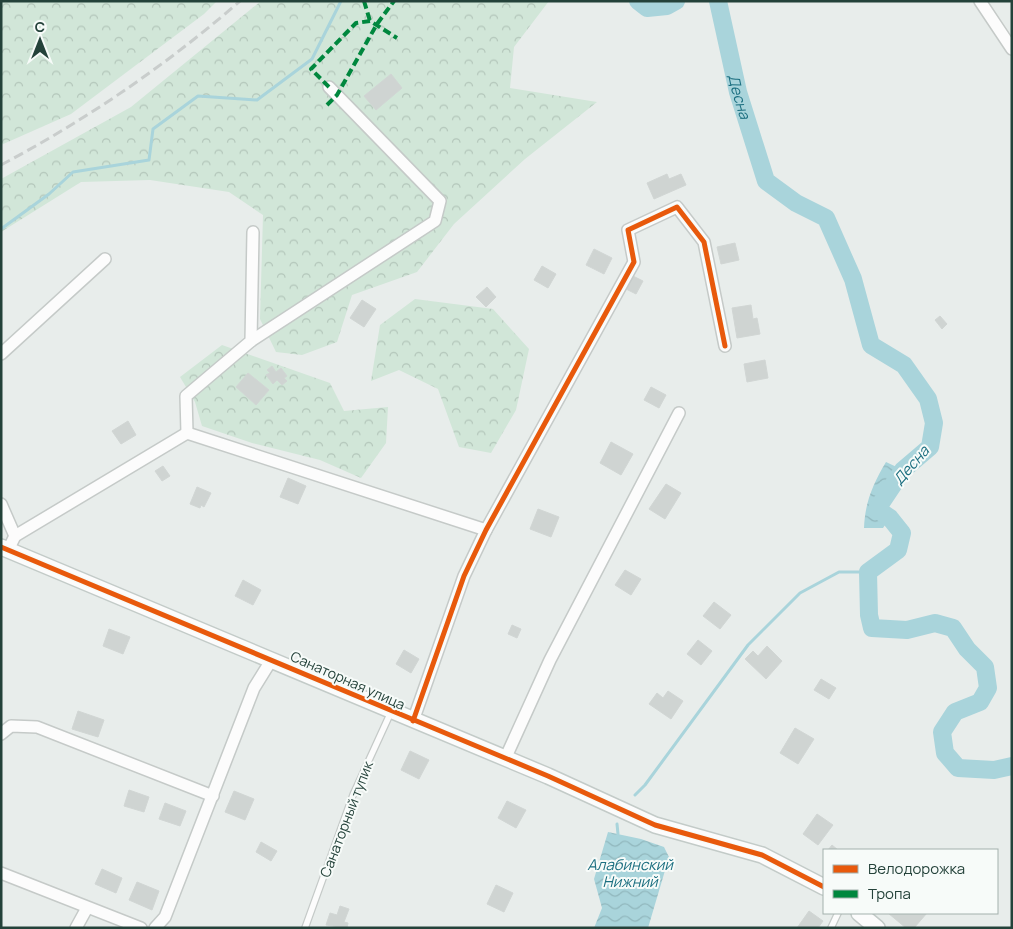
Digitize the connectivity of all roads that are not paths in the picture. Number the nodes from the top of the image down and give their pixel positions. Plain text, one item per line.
1 (980, 1) edge
2 (1008, 36) edge
3 (1012, 49) edge
4 (329, 87) dead end
5 (253, 232) dead end
6 (105, 259) dead end
7 (251, 340) junction
8 (725, 346) dead end
9 (1, 354) edge
10 (679, 413) dead end
11 (187, 433) junction
12 (1, 504) edge
13 (486, 530) junction
14 (15, 536) junction
15 (4, 548) edge
16 (272, 659) junction
17 (391, 712) junction
18 (413, 720) junction
19 (1, 734) edge
20 (505, 759) junction
21 (213, 796) junction
22 (1, 873) edge
23 (823, 886) edge
24 (88, 908) junction
25 (838, 914) edge
26 (860, 914) edge
27 (76, 928) edge
28 (141, 928) edge
29 (155, 928) edge
30 (305, 928) edge
31 (831, 928) edge
32 (877, 928) edge

1 - 2 street
2 - 3 street
4 - 7 street
5 - 7 street
6 - 9 street
7 - 11 street
8 - 13 street
10 - 20 street
11 - 13 street
11 - 14 street
12 - 14 street
13 - 18 street
14 - 15 street
15 - 16 street, Санаторная улица
16 - 17 street, Санаторная улица
16 - 21 street
17 - 18 street, Санаторная улица
17 - 30 lane, Санаторный тупик
18 - 20 street, Санаторная улица
19 - 21 street
20 - 23 street, Санаторная улица
21 - 29 street
22 - 24 street
24 - 27 street
24 - 28 street
25 - 31 lane
26 - 32 street

